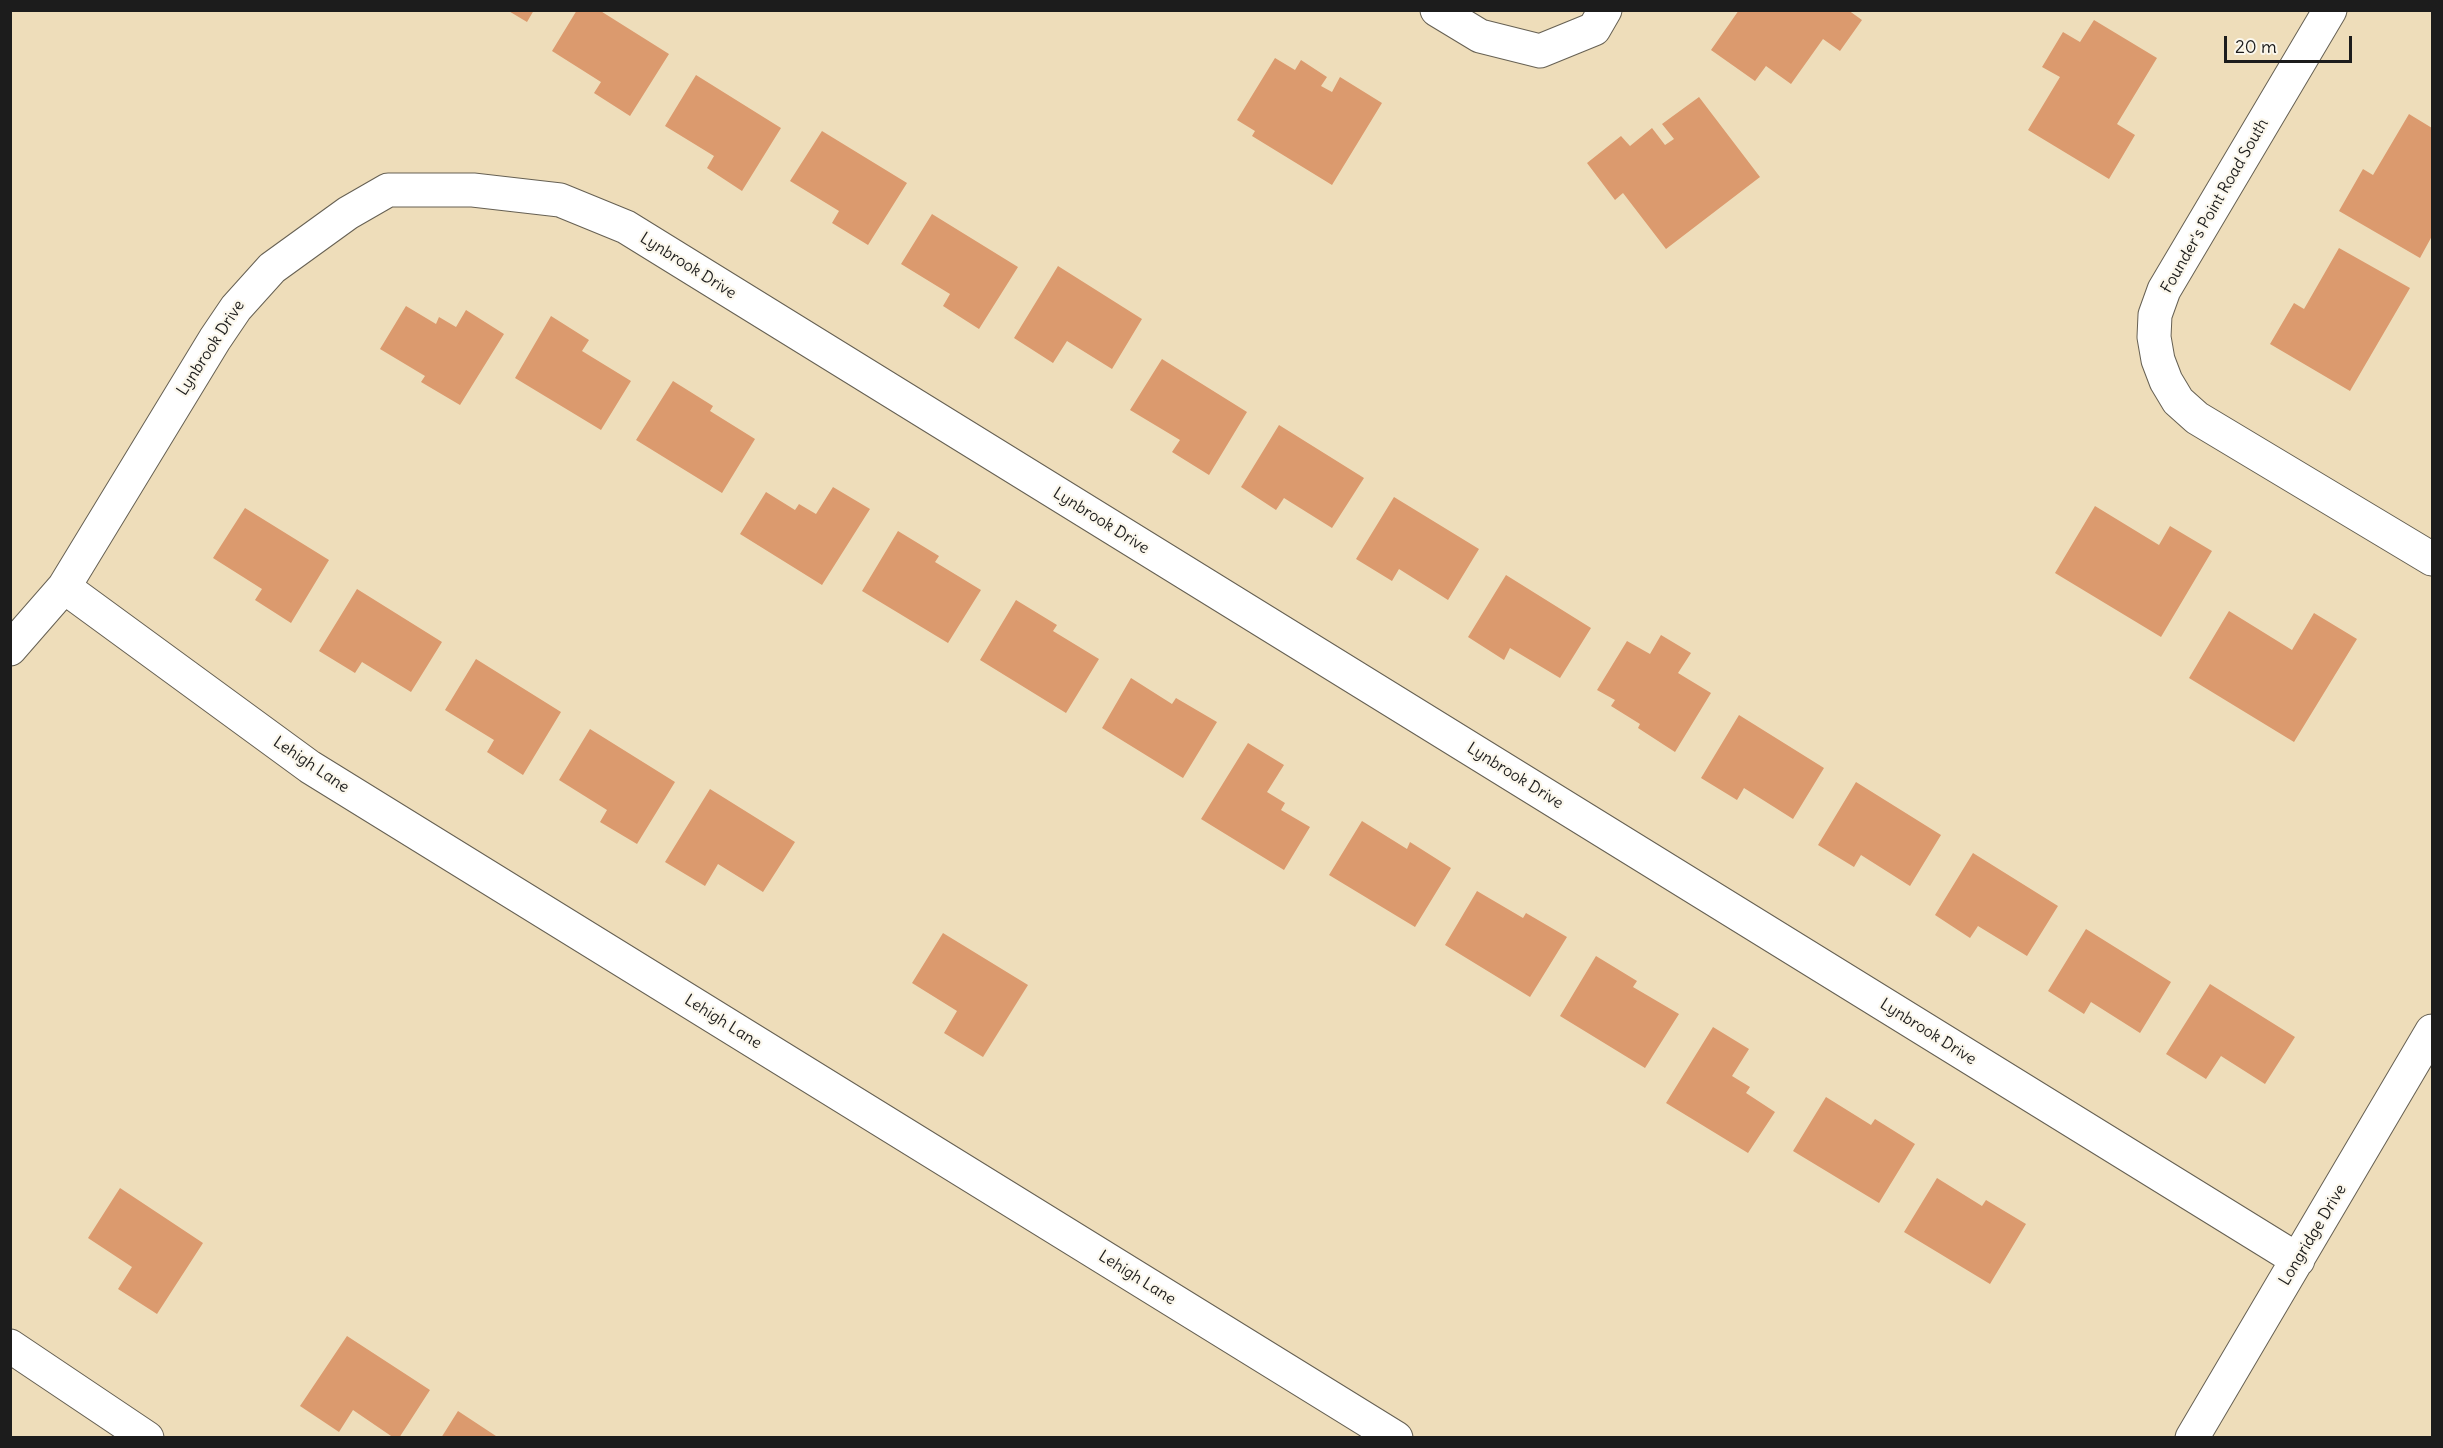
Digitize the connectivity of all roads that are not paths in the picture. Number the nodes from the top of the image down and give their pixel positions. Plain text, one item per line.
1 (1437, 10) edge
2 (1605, 10) edge
3 (2330, 10) edge
4 (2433, 559) edge
5 (64, 587) junction
6 (10, 649) edge
7 (2433, 1031) edge
8 (2298, 1260) junction
9 (10, 1346) edge
10 (147, 1437) edge
11 (1396, 1437) edge
12 (2192, 1437) edge

1 - 2 street
3 - 4 street, Founder's Point Road South
5 - 6 street, Lynbrook Drive
5 - 8 street, Lynbrook Drive
5 - 11 street, Lehigh Lane
7 - 8 street, Longridge Drive
8 - 12 street, Longridge Drive
9 - 10 street

